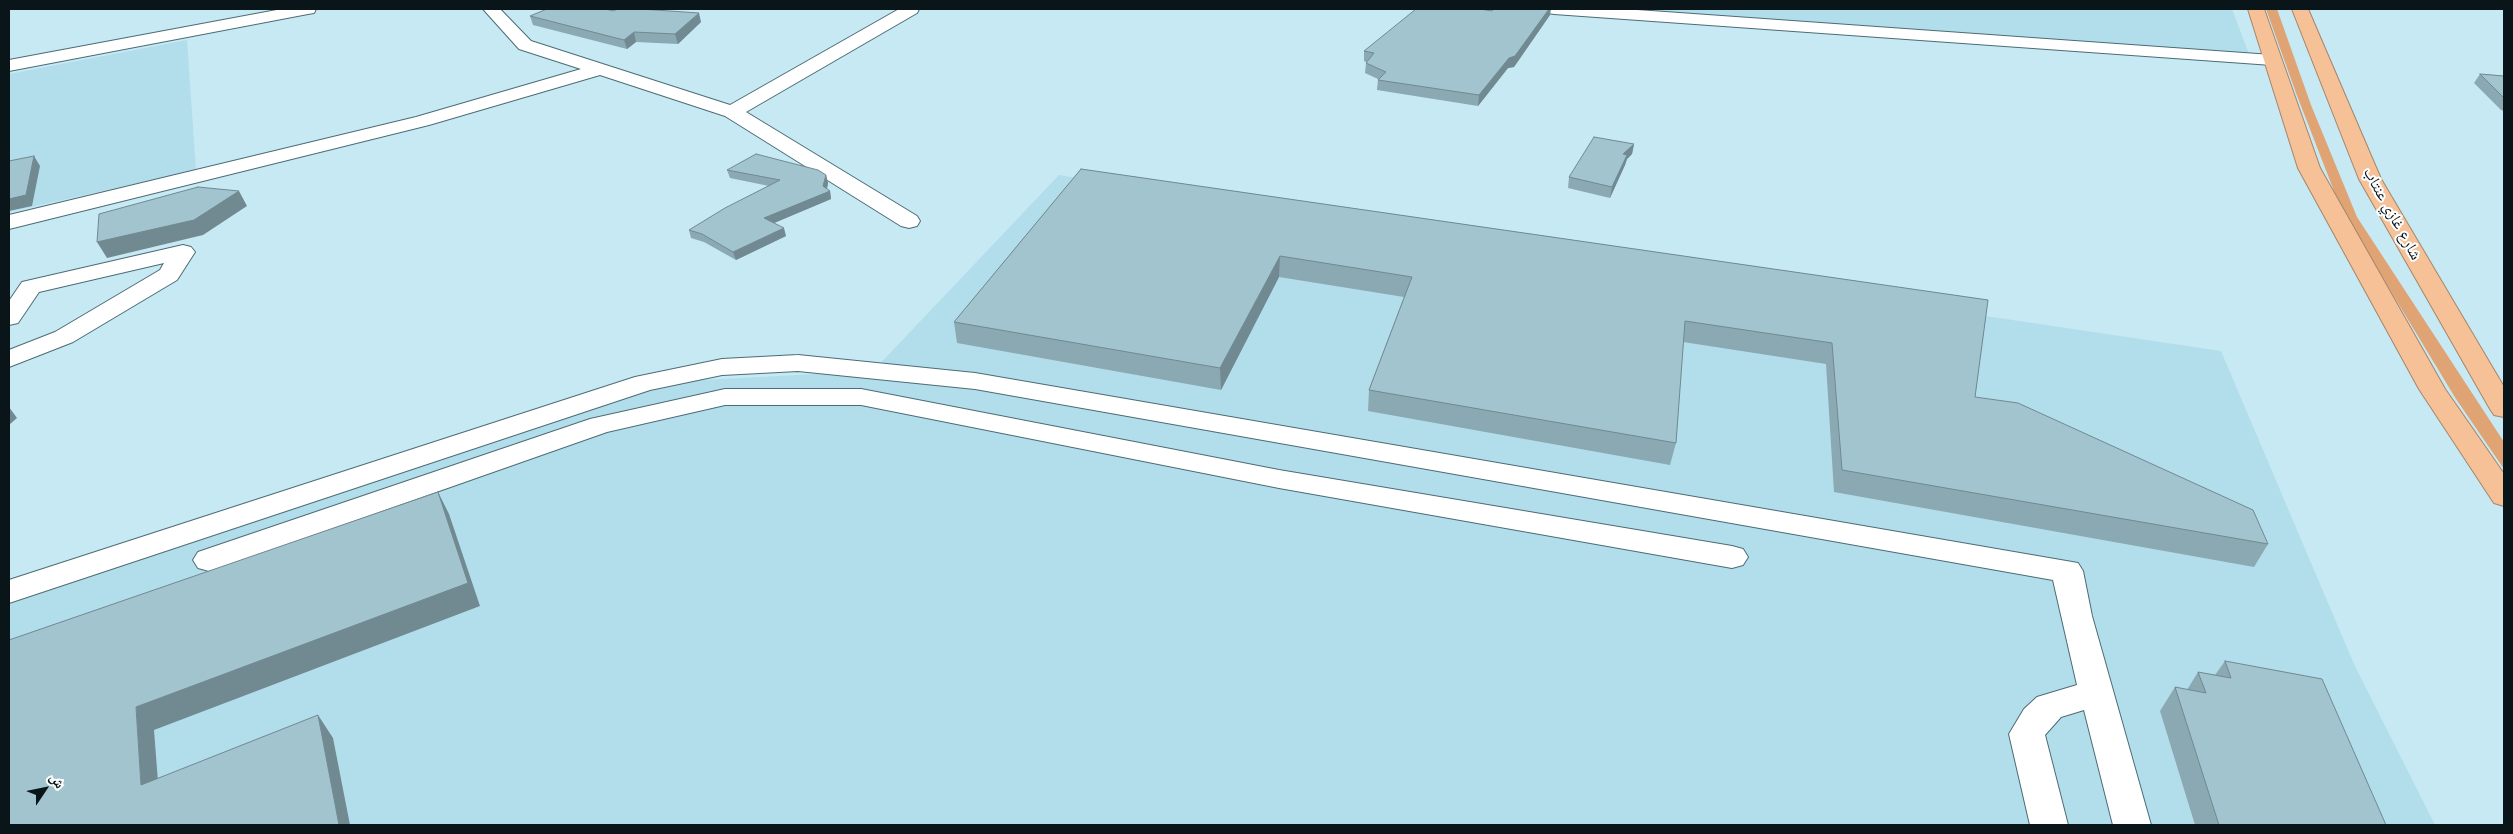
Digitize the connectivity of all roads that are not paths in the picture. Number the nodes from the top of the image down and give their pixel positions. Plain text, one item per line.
1 (308, 9) edge
2 (490, 9) edge
3 (911, 9) edge
4 (1554, 9) edge
5 (2256, 9) edge
6 (2300, 9) edge
7 (2272, 60) junction
8 (9, 66) edge
9 (602, 69) junction
10 (732, 112) junction
11 (909, 221) dead end
12 (9, 222) edge
13 (9, 318) edge
14 (9, 359) edge
15 (2504, 409) edge
16 (496, 446) junction
17 (2504, 496) edge
18 (1732, 557) dead end
19 (209, 560) dead end
20 (9, 592) edge
21 (2096, 693) junction
22 (2049, 825) edge
23 (2132, 825) edge

1 - 8 street
2 - 9 street
3 - 10 street
4 - 7 street
5 - 7 highway
6 - 15 highway, شارع غازي عنتاب
7 - 17 highway
9 - 10 street
9 - 12 street
10 - 11 street
13 - 14 street
16 - 18 street
16 - 19 street
16 - 20 street
16 - 21 street
21 - 22 street
21 - 23 street

